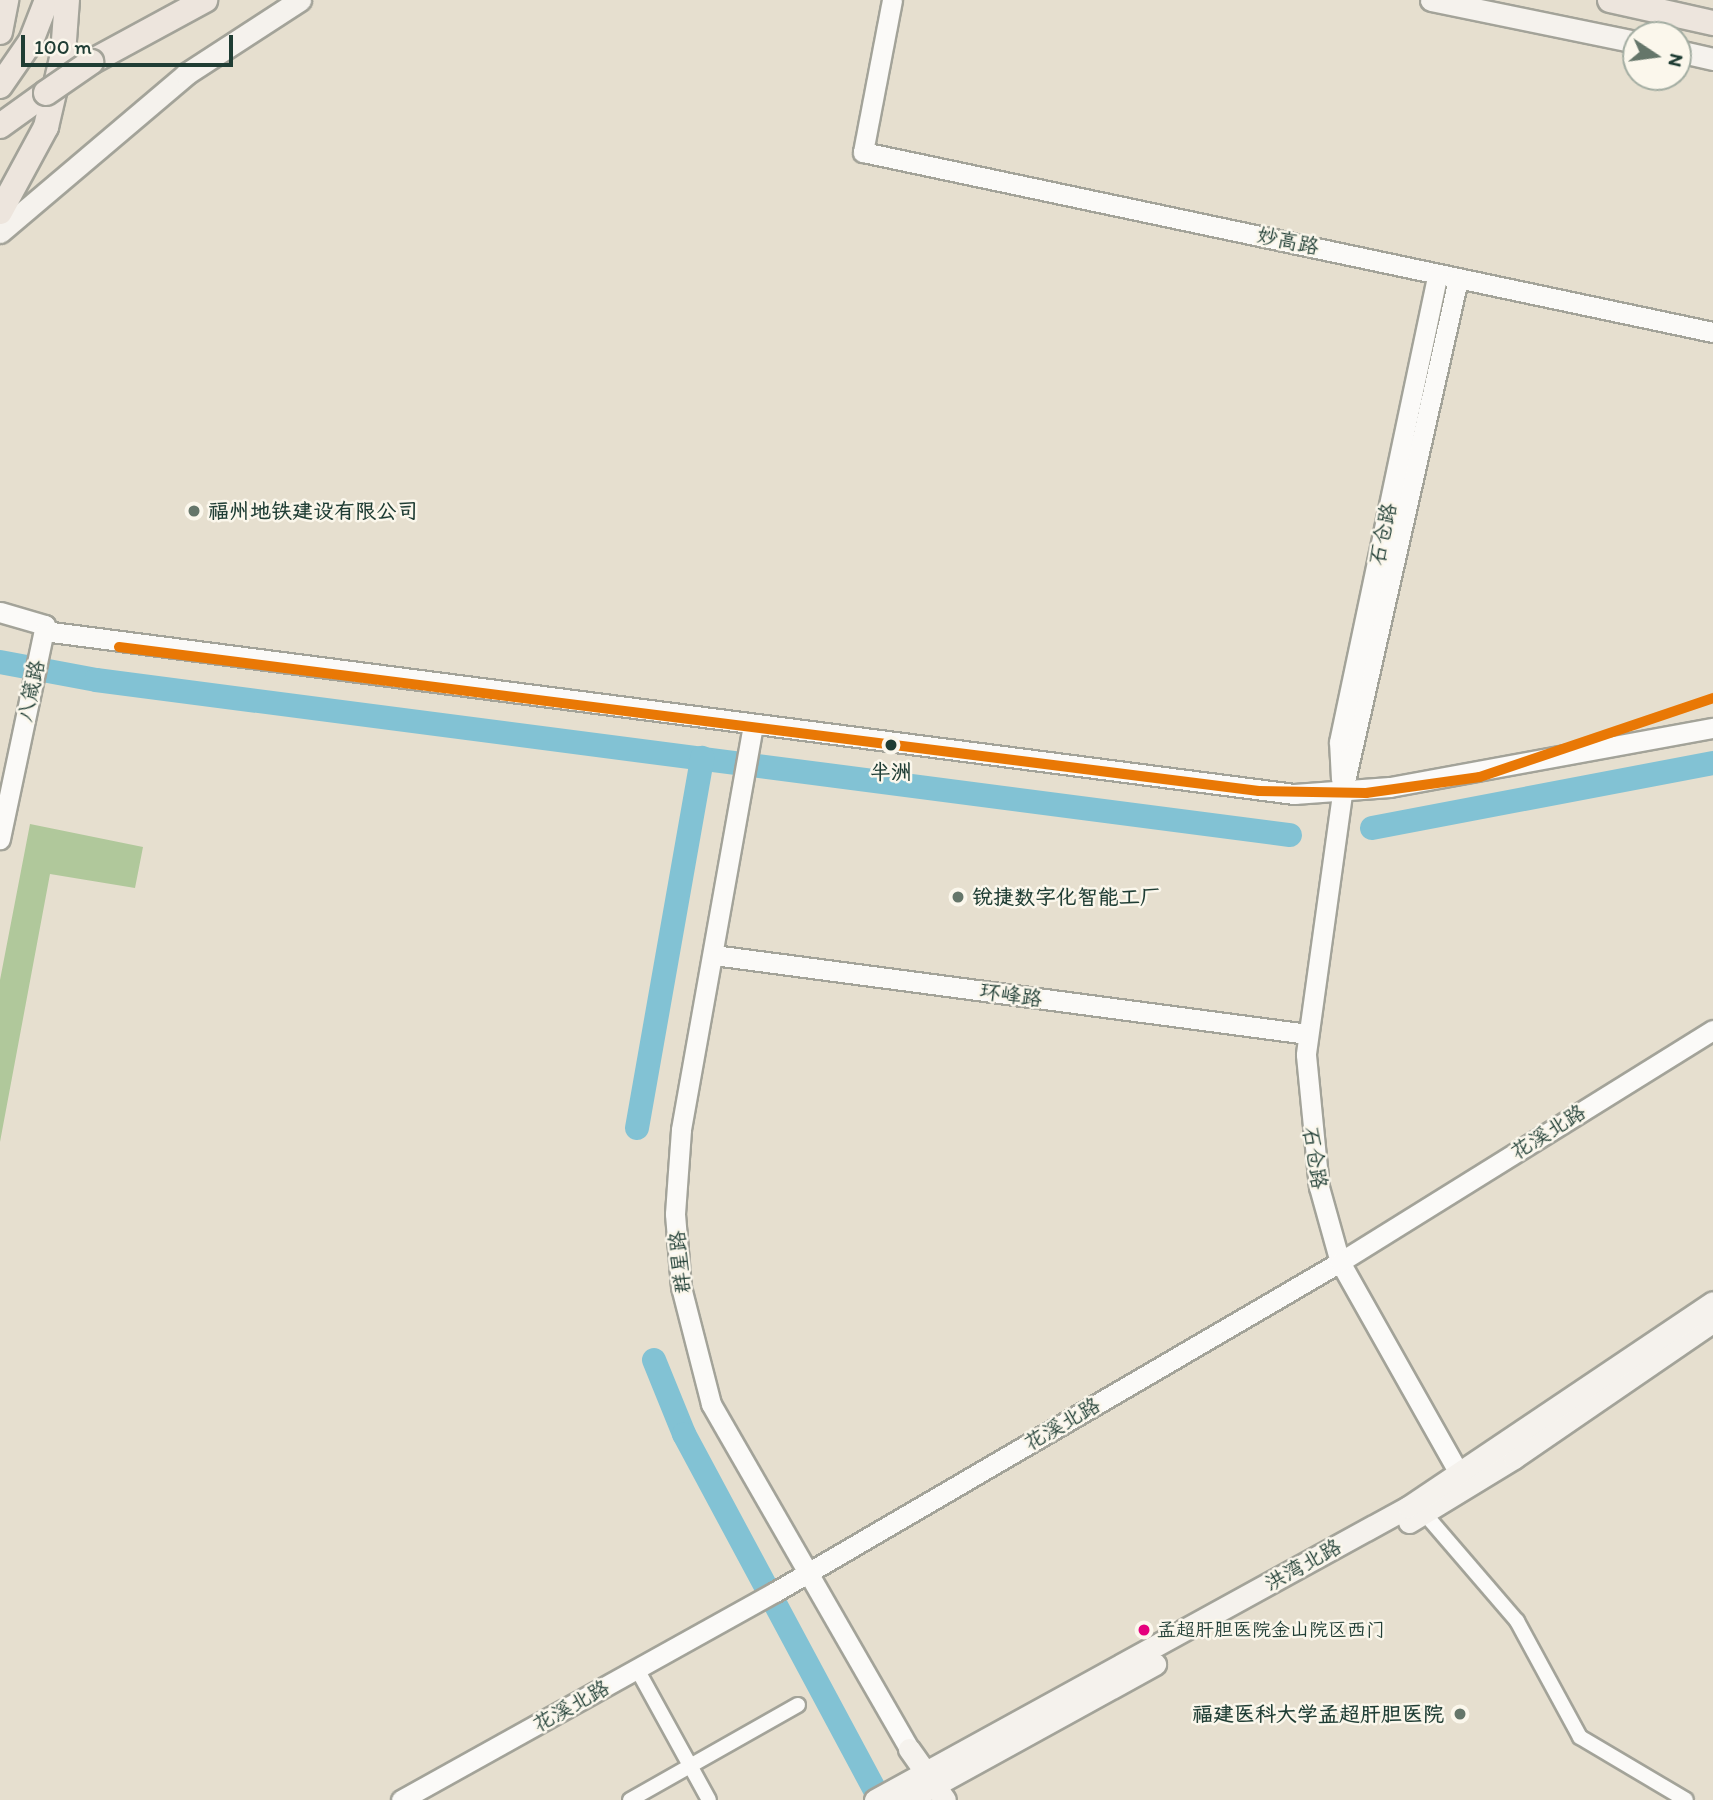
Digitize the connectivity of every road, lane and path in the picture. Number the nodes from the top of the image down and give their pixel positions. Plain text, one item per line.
1 (6, 0) edge
2 (47, 0) edge
3 (67, 0) edge
4 (173, 0) edge
5 (205, 0) edge
6 (300, 0) edge
7 (892, 0) edge
8 (1431, 0) edge
9 (1610, 0) edge
10 (1713, 23) edge
11 (0, 32) edge
12 (1622, 39) edge
13 (1692, 54) edge
14 (1713, 59) edge
15 (91, 62) junction
16 (0, 86) edge
17 (0, 126) edge
18 (0, 212) edge
19 (0, 232) edge
20 (1438, 274) junction
21 (1458, 279) junction
22 (1713, 332) edge
23 (0, 612) edge
24 (0, 626) edge
25 (42, 637) junction
26 (753, 725) junction
27 (1713, 728) edge
28 (1342, 794) junction
29 (0, 839) edge
30 (714, 955) junction
31 (1713, 1030) edge
32 (1308, 1034) junction
33 (1340, 1262) junction
34 (1713, 1302) edge
35 (1713, 1321) edge
36 (1463, 1481) junction
37 (1425, 1514) junction
38 (809, 1572) junction
39 (636, 1670) junction
40 (798, 1705) dead end
41 (909, 1749) joint
42 (690, 1766) junction
43 (931, 1787) edge
44 (880, 1797) edge
45 (401, 1800) edge
46 (630, 1800) edge
47 (709, 1800) edge
48 (908, 1800) edge
49 (1686, 1800) edge

1 - 11 highway
2 - 16 highway
3 - 18 highway
4 - 15 highway
5 - 15 highway
6 - 19 main road
7 - 20 street, 妙高路
8 - 12 main road
9 - 10 highway
13 - 14 main road
15 - 17 highway, bridge
20 - 21 street, 妙高路
20 - 28 street, 石仓路
21 - 22 street, 妙高路
21 - 28 street, 石仓路
23 - 25 street
24 - 25 street
25 - 26 street
25 - 29 street, 八箴路
26 - 28 street
26 - 30 street, 群星路
27 - 28 street
28 - 32 street, 石仓路
30 - 32 street, 环峰路
30 - 38 street, 群星路
31 - 33 street, 花溪北路
32 - 33 street, 石仓路
33 - 36 street, 石仓路
33 - 38 street, 花溪北路
34 - 36 main road, 洪湾北路
35 - 36 main road, 洪湾北路
36 - 37 main road, 洪湾北路
36 - 43 main road, 洪湾北路
37 - 43 main road, 洪湾北路
37 - 49 street
38 - 39 street, 花溪北路
38 - 41 street, 群星路
39 - 42 street
39 - 45 street, 花溪北路
40 - 42 street
41 - 43 main road
42 - 46 street
42 - 47 street
43 - 44 main road, 洪湾北路
43 - 48 main road, 洪湾北路

